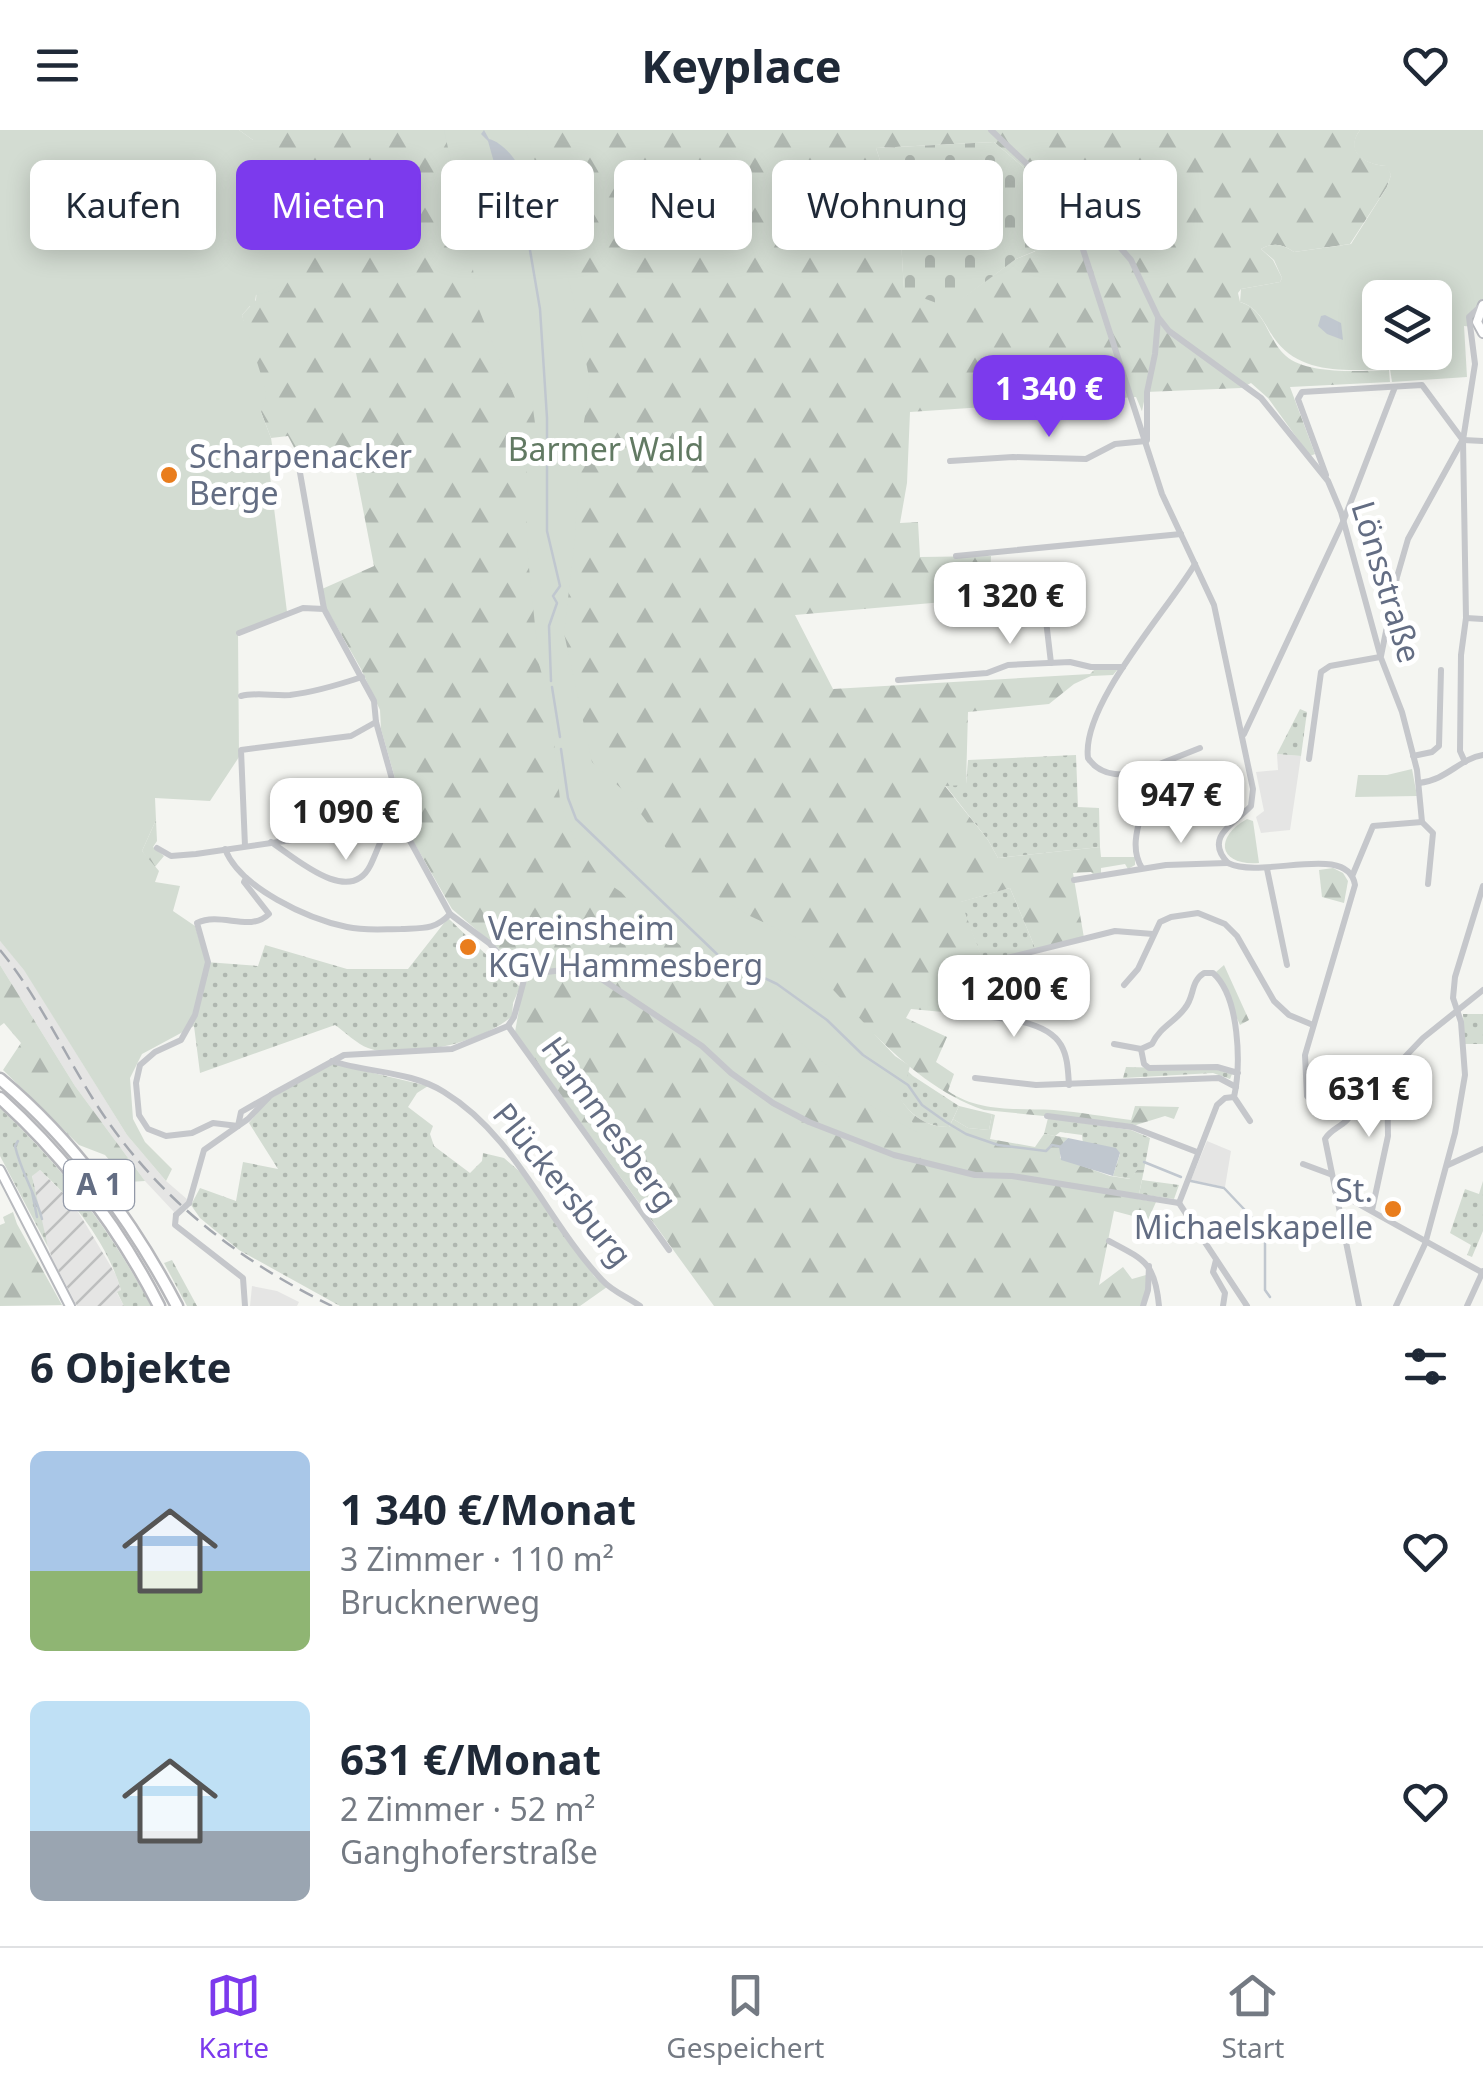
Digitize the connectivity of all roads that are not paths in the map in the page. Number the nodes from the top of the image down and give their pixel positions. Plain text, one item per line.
1 (991, 130) edge
2 (1023, 160) edge
3 (1083, 250) edge
4 (1121, 250) edge
5 (1483, 305) edge
6 (1158, 317) junction
7 (1483, 333) edge
8 (1483, 352) edge
9 (1475, 364) junction
10 (1395, 387) junction
11 (1463, 440) junction
12 (1483, 441) edge
13 (1147, 444) junction
14 (950, 461) dead end
15 (299, 467) dead end
16 (1328, 481) junction
17 (1343, 522) junction
18 (1181, 534) junction
19 (956, 556) dead end
20 (1195, 564) junction
21 (1006, 598) dead end
22 (324, 608) junction
23 (1466, 618) junction
24 (1483, 619) edge
25 (239, 633) dead end
26 (1380, 658) junction
27 (1051, 663) junction
28 (1124, 667) junction
29 (1441, 670) dead end
30 (362, 677) junction
31 (898, 680) dead end
32 (240, 696) dead end
33 (376, 722) junction
34 (1242, 736) junction
35 (1200, 748) dead end
36 (1483, 755) edge
37 (1414, 756) junction
38 (1309, 759) dead end
39 (1465, 762) junction
40 (1147, 769) junction
41 (1419, 783) junction
42 (397, 818) junction
43 (1422, 822) junction
44 (270, 842) junction
45 (244, 846) junction
46 (157, 848) dead end
47 (225, 850) junction
48 (1228, 863) junction
49 (1142, 868) junction
50 (1267, 869) junction
51 (1353, 874) junction
52 (246, 878) junction
53 (1074, 880) dead end
54 (1428, 884) dead end
55 (1483, 886) edge
56 (450, 914) junction
57 (1152, 934) junction
58 (1007, 958) dead end
59 (1286, 965) dead end
60 (522, 979) junction
61 (1124, 985) dead end
62 (1483, 990) edge
63 (1456, 1010) junction
64 (948, 1013) dead end
65 (1313, 1025) junction
66 (508, 1026) junction
67 (1114, 1044) dead end
68 (1142, 1049) junction
69 (332, 1060) junction
70 (1238, 1073) junction
71 (1387, 1074) junction
72 (975, 1078) dead end
73 (0, 1079) edge
74 (1069, 1085) junction
75 (1236, 1087) junction
76 (0, 1098) edge
77 (1234, 1098) junction
78 (1354, 1110) junction
79 (1047, 1116) dead end
80 (1250, 1121) dead end
81 (238, 1126) junction
82 (1483, 1149) edge
83 (1197, 1152) junction
84 (1303, 1164) dead end
85 (1448, 1165) junction
86 (0, 1170) edge
87 (1332, 1174) junction
88 (1334, 1190) junction
89 (1178, 1203) junction
90 (1372, 1211) junction
91 (1426, 1240) junction
92 (1109, 1241) dead end
93 (670, 1250) dead end
94 (1216, 1260) junction
95 (1150, 1265) junction
96 (1483, 1272) edge
97 (70, 1306) edge
98 (159, 1306) edge
99 (177, 1306) edge
100 (245, 1306) edge
101 (640, 1306) edge
102 (1143, 1306) edge
103 (1160, 1306) edge
104 (1223, 1306) edge
105 (1247, 1306) edge
106 (1358, 1306) edge
107 (1396, 1306) edge
108 (1467, 1306) edge

1 - 2 street, Lönsstraße
3 - 13 street
4 - 6 street, Lönsstraße
5 - 7 main road
5 - 9 street
6 - 13 street
6 - 16 street, Lönsstraße
8 - 9 street
9 - 11 street
10 - 11 street
10 - 16 street
10 - 17 street
11 - 12 street
11 - 23 street
11 - 26 street
13 - 14 street
13 - 18 street
15 - 22 street
16 - 17 street, Lönsstraße
17 - 26 street, Lönsstraße
17 - 34 street
18 - 19 street
18 - 20 street
20 - 28 street
20 - 34 street
21 - 27 street
22 - 25 street
22 - 30 street
23 - 24 street
23 - 39 street
26 - 37 street, Lönsstraße
26 - 38 street
27 - 28 street
27 - 31 street
28 - 40 street
29 - 37 street
30 - 32 street
30 - 33 street
33 - 42 street
33 - 45 street
34 - 48 street
35 - 40 street
36 - 39 street
37 - 41 street, Lönsstraße
39 - 41 street
40 - 49 street
41 - 43 street, Lönsstraße
42 - 44 street
42 - 44 street
42 - 56 street
43 - 51 street
43 - 54 street, Lönsstraße
44 - 45 street
45 - 47 street
46 - 47 street
47 - 52 street
48 - 49 street
48 - 50 street
49 - 53 street
50 - 51 street
50 - 59 street
51 - 65 street
52 - 56 street
52 - 81 street
55 - 63 street
56 - 60 street
57 - 58 street
57 - 61 street
57 - 65 street
60 - 66 street, Hammesberg
60 - 89 street
62 - 63 street
63 - 71 street
63 - 85 street
64 - 74 street
65 - 78 street
66 - 69 street, Hammesberg
66 - 93 street, Hammesberg
67 - 68 street
68 - 70 street
68 - 70 street
69 - 81 street, Hammesberg
69 - 101 street, Plückersburg
70 - 75 street
71 - 78 street
71 - 90 street
72 - 74 street
73 - 99 highway, A 1
74 - 75 street
75 - 77 street
76 - 98 highway, A 1
77 - 80 street
77 - 83 street
78 - 87 street
79 - 83 street
81 - 100 street, Hammesberg, bridge
82 - 85 street
83 - 89 street
84 - 87 street
85 - 91 street
86 - 97 main road
87 - 88 street
88 - 90 street
88 - 106 street
89 - 94 street
90 - 91 street
91 - 96 street
91 - 107 street
92 - 95 street
94 - 104 street
94 - 105 street
95 - 102 street
95 - 103 street
96 - 108 street

